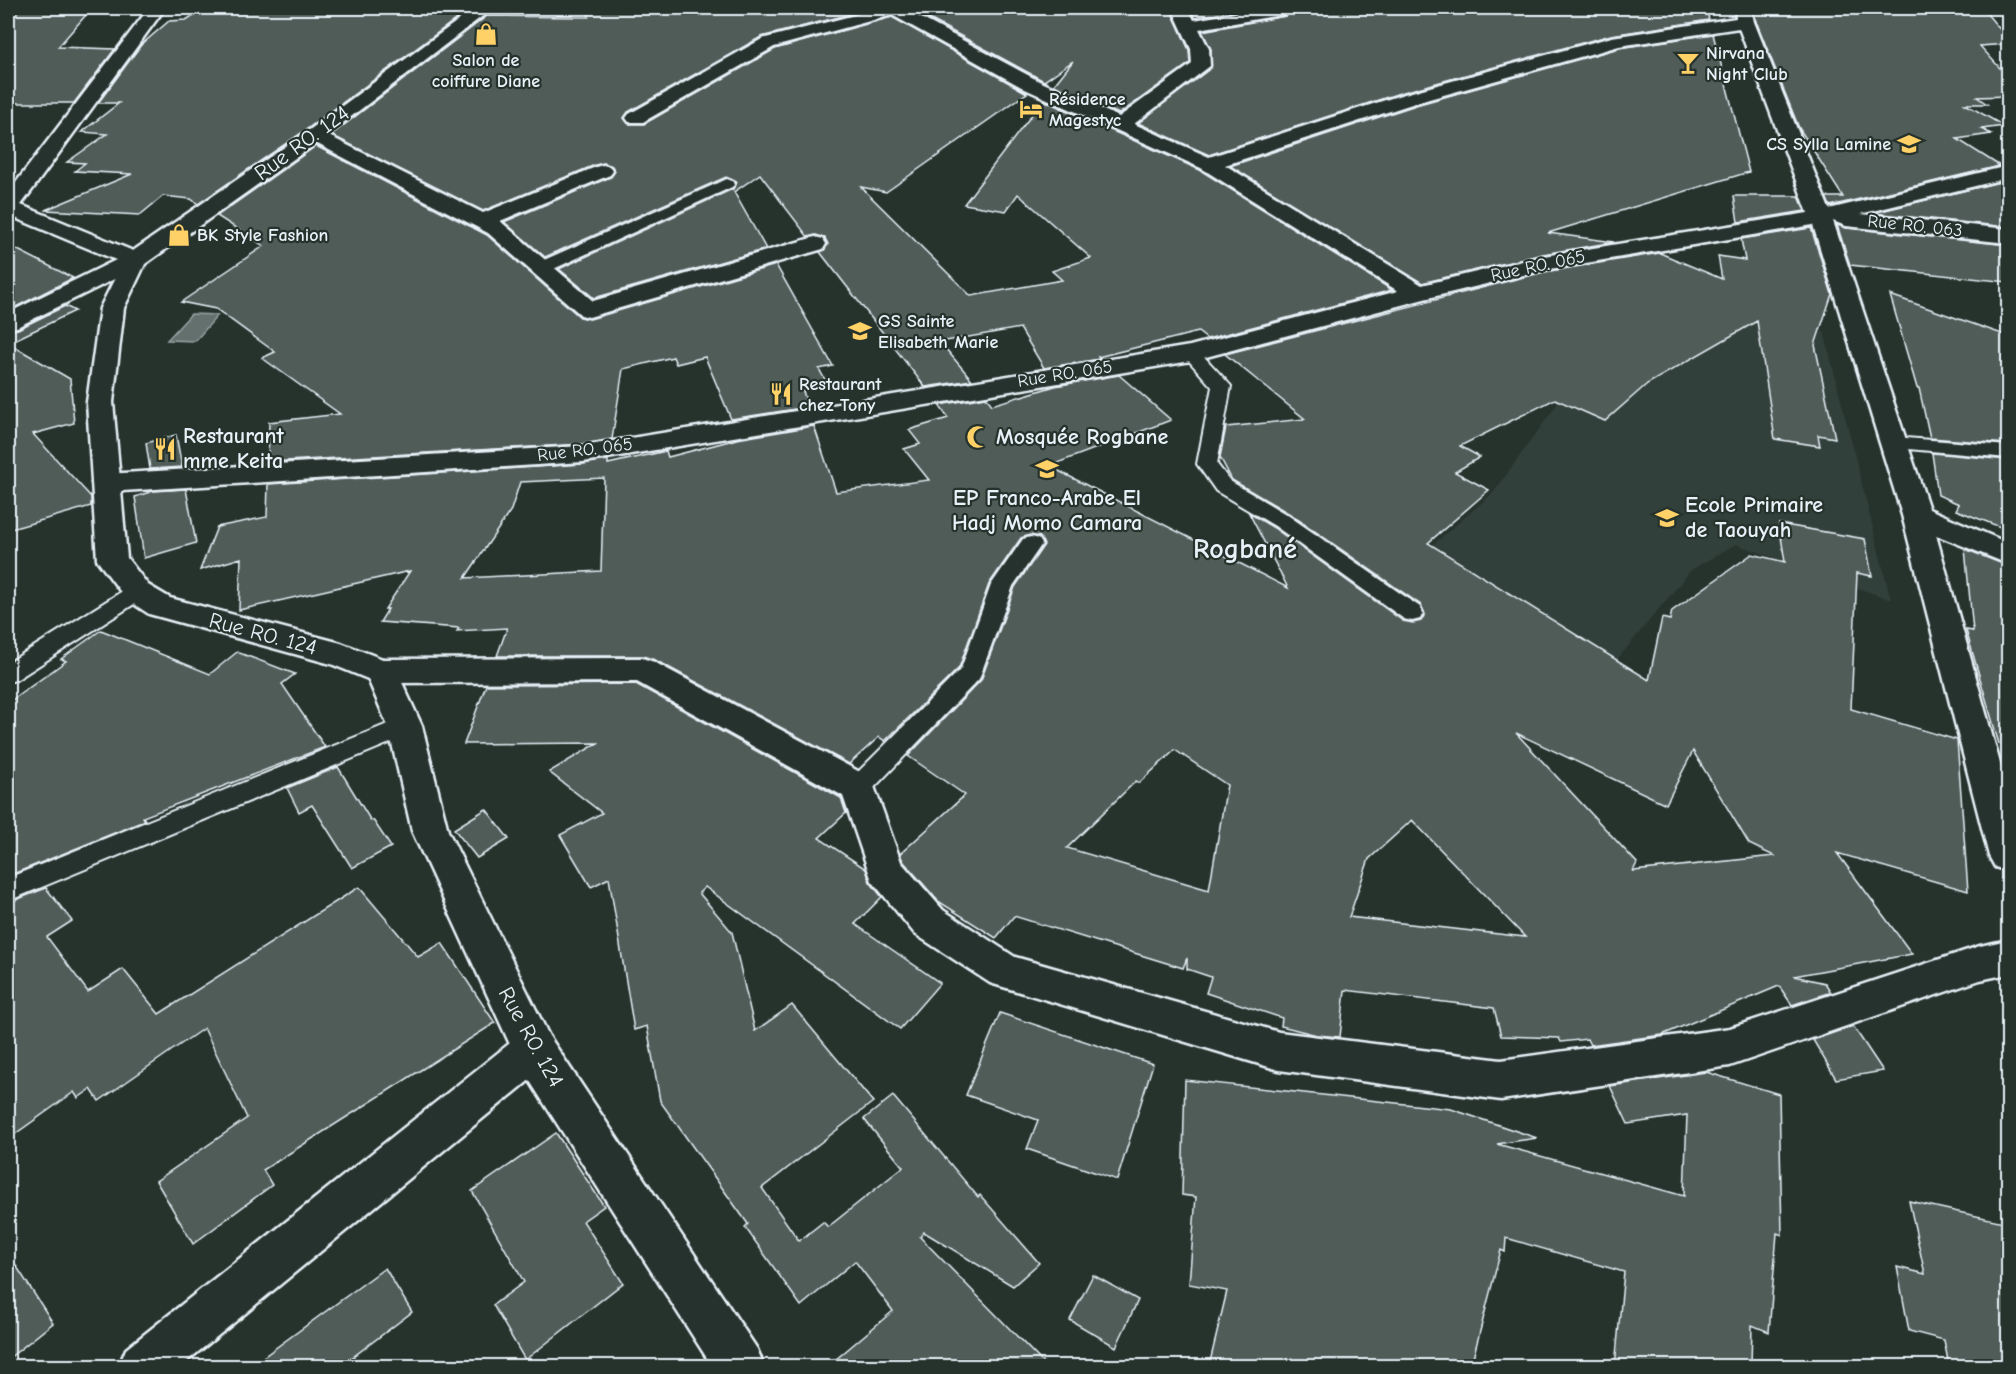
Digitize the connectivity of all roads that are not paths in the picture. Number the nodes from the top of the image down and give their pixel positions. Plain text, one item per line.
1 (157, 8) edge
2 (485, 8) edge
3 (894, 8) edge
4 (1180, 8) edge
5 (1280, 10) dead end
6 (1744, 15) edge
7 (1189, 26) junction
8 (636, 118) dead end
9 (1120, 125) junction
10 (315, 135) junction
11 (1208, 164) junction
12 (603, 171) dead end
13 (2008, 172) edge
14 (727, 184) dead end
15 (8, 207) edge
16 (1821, 217) junction
17 (481, 221) junction
18 (2008, 236) edge
19 (815, 244) dead end
20 (135, 261) junction
21 (541, 268) junction
22 (1418, 293) junction
23 (8, 322) edge
24 (1191, 353) junction
25 (1893, 443) junction
26 (2008, 452) edge
27 (106, 483) junction
28 (1916, 515) junction
29 (1031, 544) dead end
30 (2008, 554) edge
31 (137, 592) junction
32 (1412, 613) dead end
33 (381, 671) junction
34 (8, 674) edge
35 (405, 726) junction
36 (858, 788) junction
37 (2008, 856) edge
38 (8, 890) edge
39 (2008, 957) edge
40 (534, 1050) junction
41 (143, 1366) edge
42 (740, 1366) edge

1 - 15 street
2 - 10 street, Rue RO. 124
3 - 8 street
3 - 9 street
4 - 7 street
5 - 7 street
6 - 11 street
6 - 16 street
7 - 9 street
9 - 11 street
10 - 17 street
10 - 20 street, Rue RO. 124
11 - 22 street
12 - 17 street
13 - 16 street, Rue RO. 065
14 - 21 lane
15 - 20 street
16 - 18 street, Rue RO. 063
16 - 22 street, Rue RO. 065
16 - 25 street
17 - 21 street
19 - 21 street
20 - 23 street
20 - 27 street, Rue RO. 124
22 - 24 street, Rue RO. 065
24 - 27 street, Rue RO. 065
24 - 32 lane
25 - 26 lane
25 - 28 street
27 - 31 street, Rue RO. 124
28 - 30 street
28 - 37 street
29 - 36 lane
31 - 33 street, Rue RO. 124
31 - 34 lane
33 - 35 street, Rue RO. 124
33 - 36 street
35 - 38 lane
35 - 40 street, Rue RO. 124
36 - 39 street
40 - 41 street
40 - 42 street, Rue RO. 124

